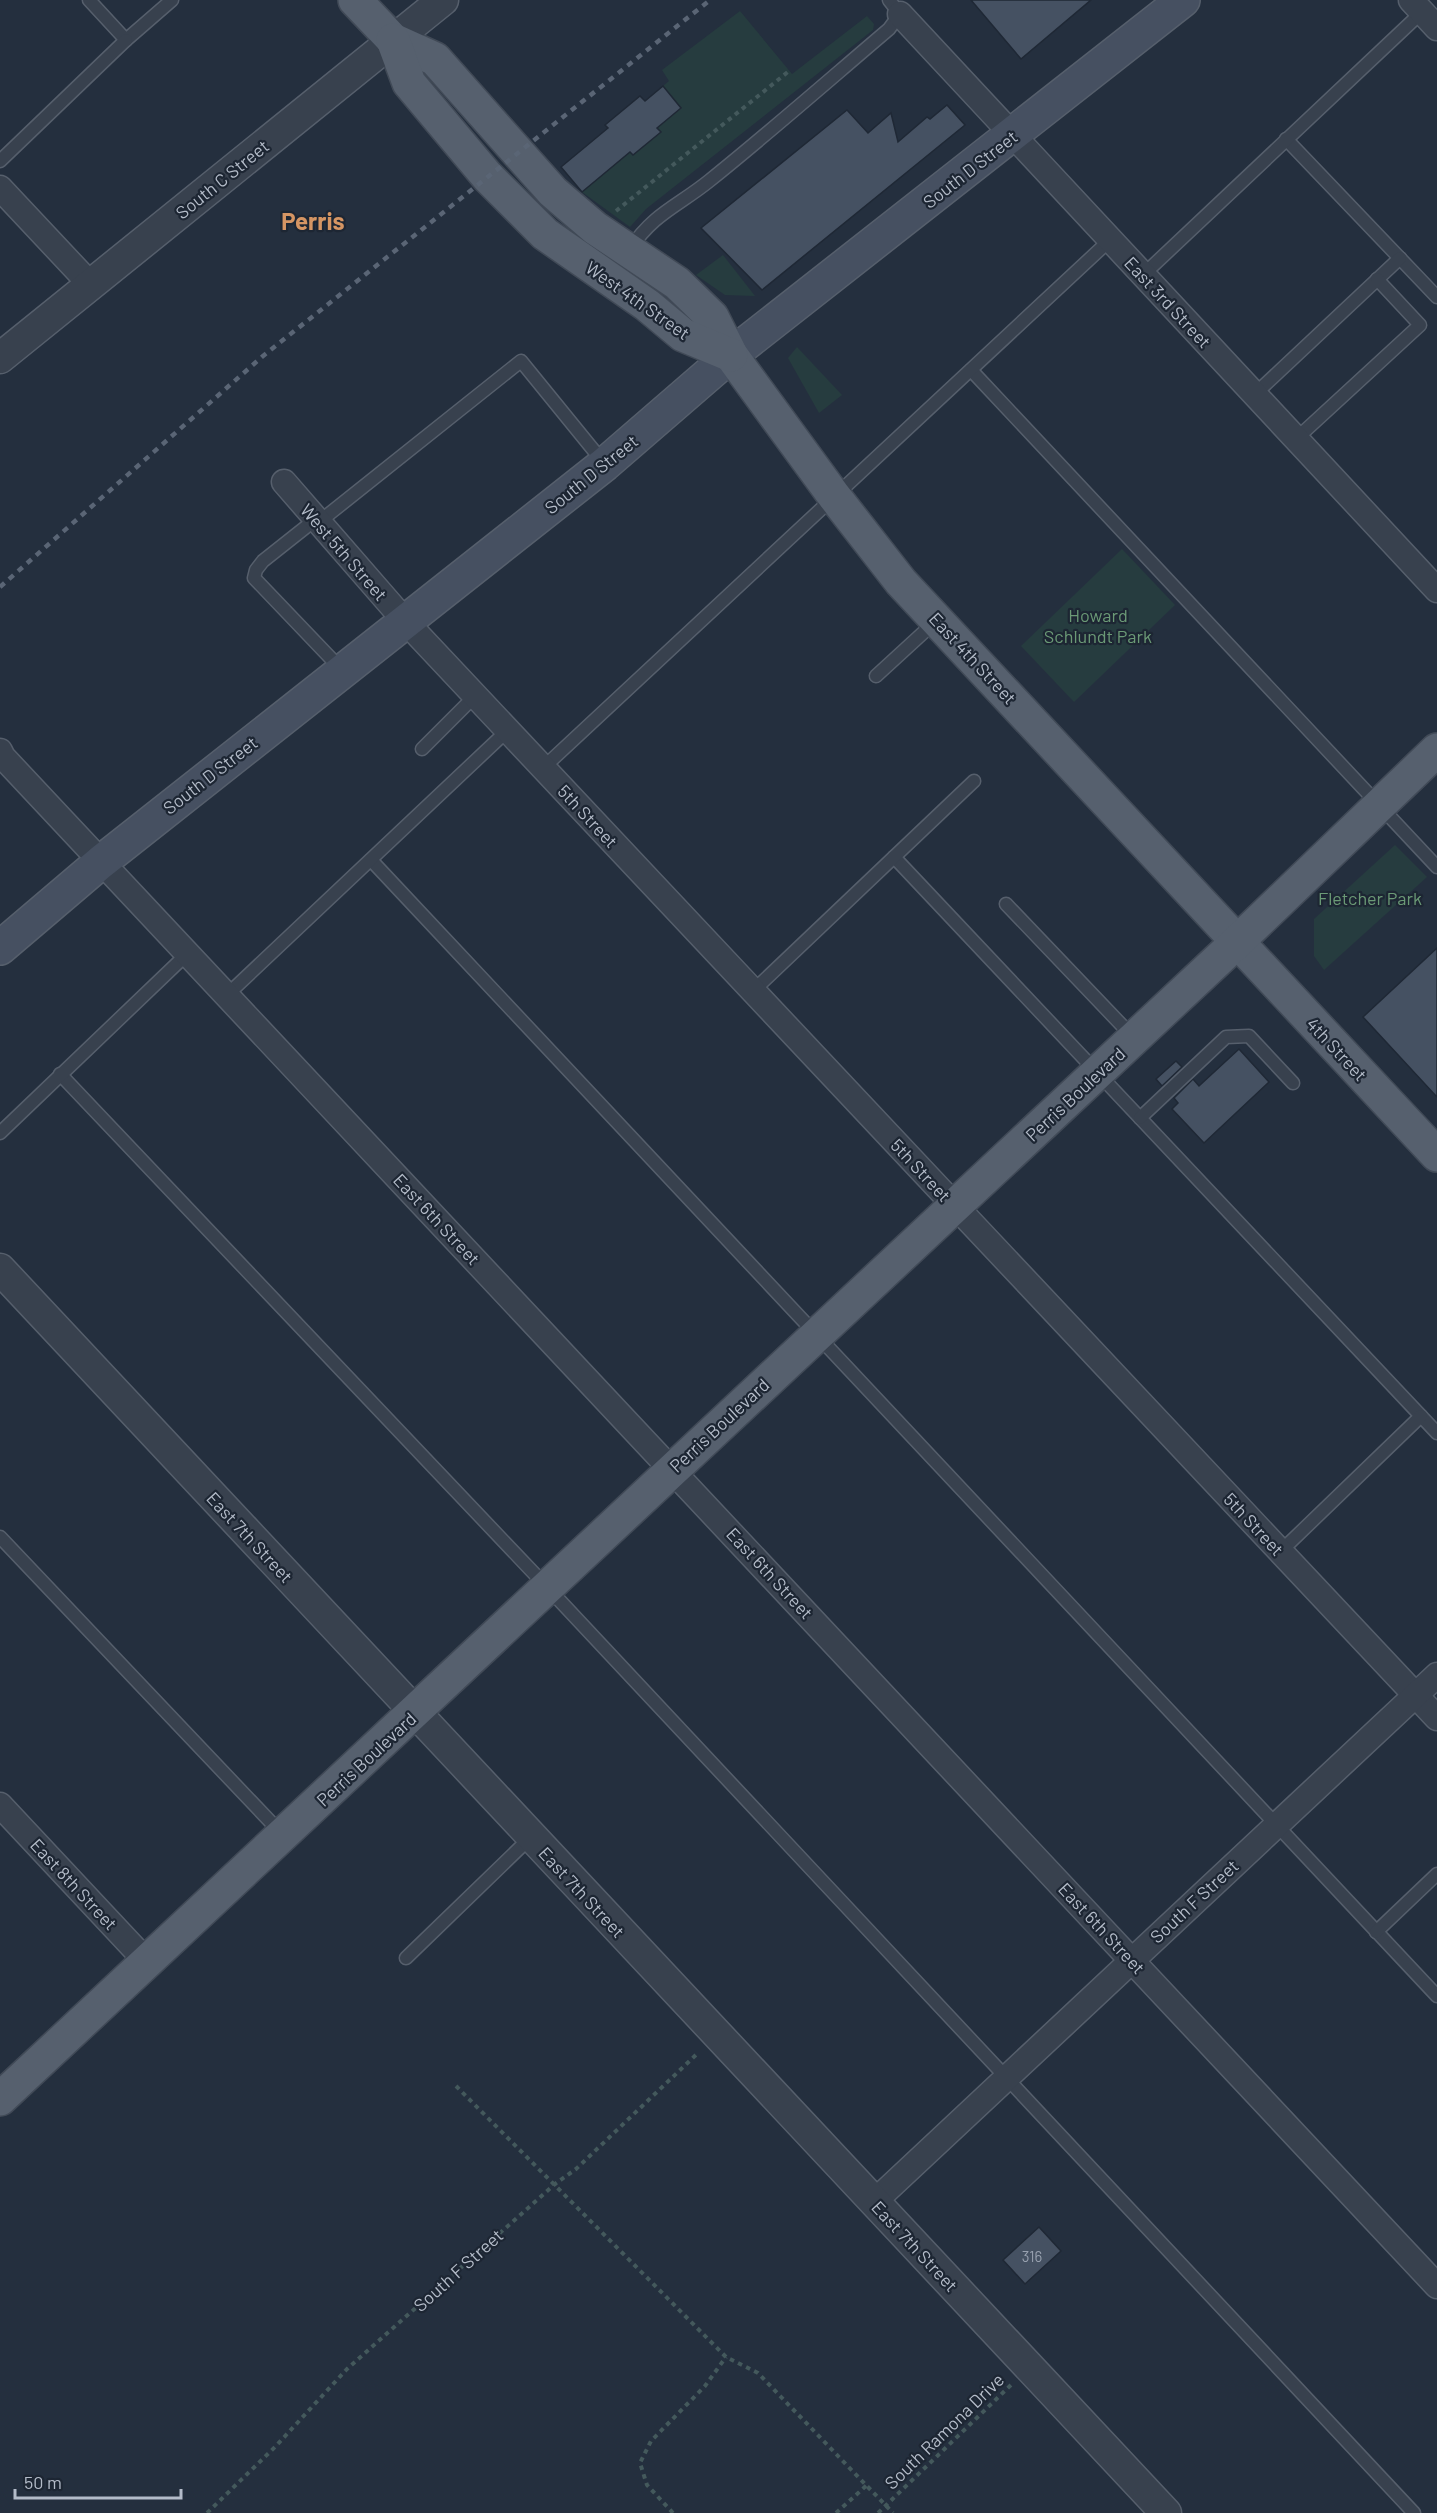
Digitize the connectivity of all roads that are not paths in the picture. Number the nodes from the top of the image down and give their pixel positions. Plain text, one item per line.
1 (89, 0) edge
2 (172, 0) edge
3 (356, 0) edge
4 (443, 0) edge
5 (1183, 0) edge
6 (894, 7) edge
7 (1423, 13) edge
8 (126, 40) junction
9 (393, 40) junction
10 (1013, 136) junction
11 (1286, 139) junction
12 (0, 161) edge
13 (0, 188) edge
14 (1110, 240) junction
15 (629, 250) junction
16 (1400, 258) junction
17 (1143, 275) junction
18 (1377, 279) junction
19 (92, 286) junction
20 (1437, 297) edge
21 (731, 356) junction
22 (0, 358) edge
23 (970, 370) junction
24 (1254, 395) junction
25 (1296, 439) junction
26 (605, 464) junction
27 (284, 482) dead end
28 (834, 496) junction
29 (317, 520) junction
30 (1437, 590) edge
31 (937, 620) junction
32 (405, 621) junction
33 (342, 671) junction
34 (876, 676) dead end
35 (476, 696) junction
36 (508, 730) junction
37 (422, 748) dead end
38 (1437, 750) edge
39 (0, 751) edge
40 (543, 768) junction
41 (974, 782) dead end
42 (1379, 805) junction
43 (894, 857) junction
44 (371, 860) junction
45 (101, 862) junction
46 (1437, 867) edge
47 (1006, 904) dead end
48 (1236, 943) junction
49 (0, 948) edge
50 (187, 954) junction
51 (753, 991) junction
52 (227, 996) junction
53 (1134, 1038) junction
54 (1097, 1073) junction
55 (60, 1074) junction
56 (1293, 1083) dead end
57 (1140, 1118) junction
58 (0, 1133) edge
59 (1437, 1155) edge
60 (955, 1206) junction
61 (0, 1269) edge
62 (816, 1334) junction
63 (1421, 1416) junction
64 (1437, 1433) edge
65 (672, 1468) junction
66 (0, 1537) edge
67 (1280, 1552) junction
68 (547, 1587) junction
69 (1437, 1675) edge
70 (1415, 1695) junction
71 (415, 1713) junction
72 (1437, 1718) edge
73 (0, 1805) edge
74 (1276, 1825) junction
75 (283, 1836) junction
76 (531, 1837) junction
77 (1437, 1874) edge
78 (1376, 1932) junction
79 (406, 1958) dead end
80 (1131, 1959) junction
81 (147, 1962) junction
82 (1437, 1996) edge
83 (1006, 2077) junction
84 (7, 2087) edge
85 (873, 2202) junction
86 (1437, 2286) edge
87 (1166, 2513) edge
88 (1414, 2513) edge

1 - 8 lane
2 - 8 lane
3 - 9 main road, West 4th Street
4 - 9 street, South C Street
5 - 10 main road, South D Street
6 - 10 street, East 3rd Street
6 - 15 lane
7 - 11 lane
8 - 12 lane
9 - 15 main road, West 4th Street
9 - 19 street, South C Street
9 - 21 main road, West 4th Street
10 - 14 street, East 3rd Street
10 - 21 main road, South D Street
11 - 16 lane
11 - 17 lane
13 - 19 street
14 - 17 street, East 3rd Street
14 - 23 lane
15 - 21 main road, West 4th Street
16 - 18 lane
16 - 20 lane
17 - 24 street, East 3rd Street
18 - 24 lane
18 - 25 lane
19 - 22 street, South C Street
21 - 26 main road, South D Street
21 - 28 main road, East 4th Street
23 - 28 lane
23 - 42 lane
24 - 25 street, East 3rd Street
25 - 30 street, East 3rd Street
26 - 29 lane
26 - 32 main road, South D Street
27 - 29 street, West 5th Street
28 - 31 main road, East 4th Street
28 - 40 lane
29 - 32 street, West 5th Street
29 - 33 lane
31 - 34 lane
31 - 48 main road, East 4th Street
32 - 33 main road, South D Street
32 - 35 street, 5th Street
33 - 45 main road, South D Street
35 - 36 street, 5th Street
35 - 37 lane
36 - 40 street, 5th Street
36 - 44 lane
38 - 42 main road, Perris Boulevard
39 - 45 street, East 6th Street
40 - 51 street, 5th Street
41 - 43 lane
42 - 46 lane
42 - 48 main road, Perris Boulevard
43 - 51 lane
43 - 54 lane
44 - 52 lane
44 - 62 lane
45 - 49 main road, South D Street
45 - 50 street, East 6th Street
47 - 53 lane
48 - 53 main road, Perris Boulevard
48 - 59 main road, 4th Street
50 - 52 street, East 6th Street
50 - 55 lane
51 - 60 street, 5th Street
52 - 65 street, East 6th Street
53 - 54 main road, Perris Boulevard
54 - 57 lane
54 - 60 main road, Perris Boulevard
55 - 58 lane
55 - 68 lane
56 - 57 lane
57 - 63 lane
60 - 62 main road, Perris Boulevard
60 - 67 street, 5th Street
61 - 71 street, East 7th Street
62 - 65 main road, Perris Boulevard
62 - 74 lane
63 - 64 lane
63 - 67 lane
65 - 68 main road, Perris Boulevard
65 - 80 street, East 6th Street
66 - 75 lane
67 - 70 street, 5th Street
68 - 71 main road, Perris Boulevard
68 - 83 lane
69 - 70 street, South F Street
70 - 72 street, 5th Street
70 - 74 street, South F Street
71 - 75 main road, Perris Boulevard
71 - 76 street, East 7th Street
73 - 81 street, East 8th Street
74 - 78 lane
74 - 80 street, South F Street
75 - 81 main road, Perris Boulevard
76 - 79 lane
76 - 85 street, East 7th Street
77 - 78 lane
78 - 82 lane
80 - 83 street, South F Street
80 - 86 street, East 6th Street
81 - 84 main road, Perris Boulevard
83 - 85 street, South F Street
83 - 88 lane
85 - 87 street, East 7th Street

